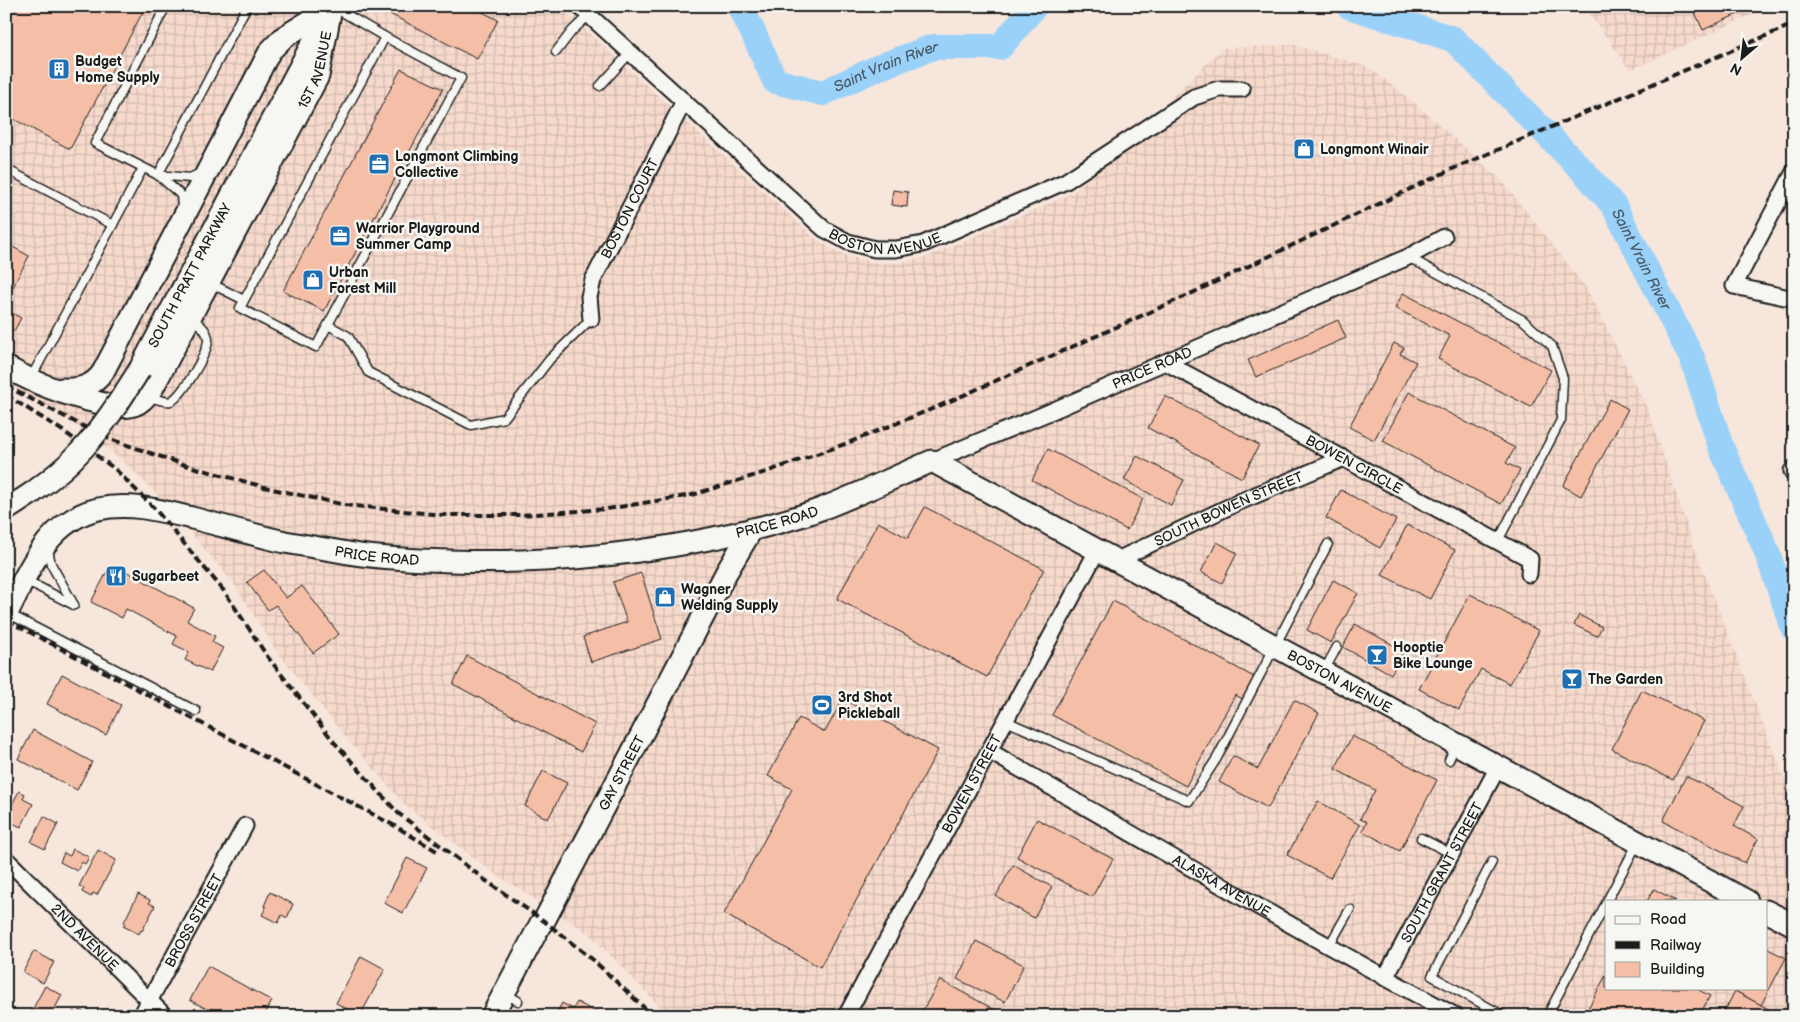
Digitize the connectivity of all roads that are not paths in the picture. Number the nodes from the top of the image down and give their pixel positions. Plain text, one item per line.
1 (166, 6) edge
2 (247, 6) edge
3 (332, 7) edge
4 (584, 11) edge
5 (385, 37) junction
6 (556, 52) dead end
7 (630, 53) junction
8 (600, 86) dead end
9 (1242, 88) dead end
10 (684, 101) junction
11 (213, 163) junction
12 (143, 168) junction
13 (6, 169) edge
14 (1794, 172) edge
15 (158, 175) junction
16 (183, 220) junction
17 (113, 225) junction
18 (1444, 237) dead end
19 (1408, 257) junction
20 (208, 282) junction
21 (1794, 299) edge
22 (244, 300) junction
23 (190, 317) junction
24 (591, 319) joint
25 (328, 325) junction
26 (1165, 362) junction
27 (6, 367) edge
28 (30, 380) junction
29 (51, 389) junction
30 (146, 395) junction
31 (1344, 458) junction
32 (932, 461) junction
33 (6, 510) edge
34 (752, 530) junction
35 (46, 541) junction
36 (1498, 541) junction
37 (1328, 544) dead end
38 (1106, 556) junction
39 (1529, 574) dead end
40 (25, 580) junction
41 (7, 614) edge
42 (1274, 647) junction
43 (1338, 647) dead end
44 (1324, 673) junction
45 (196, 712) dead end
46 (1006, 721) junction
47 (989, 751) junction
48 (1498, 767) junction
49 (245, 826) dead end
50 (1421, 838) dead end
51 (1638, 842) junction
52 (1452, 854) junction
53 (6, 859) edge
54 (1492, 862) dead end
55 (1608, 900) edge
56 (1745, 900) edge
57 (1605, 906) edge
58 (1350, 909) dead end
59 (1768, 912) edge
60 (1794, 925) edge
61 (1329, 946) junction
62 (1385, 978) junction
63 (150, 1000) junction
64 (142, 1016) edge
65 (165, 1016) edge
66 (492, 1016) edge
67 (846, 1016) edge
68 (1456, 1016) edge
69 (1504, 1016) edge
70 (1547, 1016) edge

1 - 12 lane
2 - 15 lane
3 - 5 lane
3 - 11 street, 1ST AVENUE
3 - 20 street, 1ST AVENUE
3 - 33 street, SOUTH PRATT PARKWAY, bridge
4 - 6 lane
4 - 7 street, BOSTON AVENUE
5 - 22 lane
5 - 25 lane
7 - 8 lane
7 - 10 street, BOSTON AVENUE
9 - 10 street, BOSTON AVENUE
10 - 24 street, BOSTON COURT
11 - 15 lane
11 - 16 street, 1ST AVENUE
12 - 15 lane
12 - 17 lane
13 - 17 lane
14 - 21 street
15 - 16 lane
16 - 29 street, 1ST AVENUE
17 - 28 lane
18 - 19 street, PRICE ROAD
19 - 26 street, PRICE ROAD
19 - 36 lane
20 - 22 lane
20 - 23 street, 1ST AVENUE
22 - 25 lane
23 - 30 street, 1ST AVENUE
23 - 30 lane
24 - 25 lane
26 - 31 street, BOWEN CIRCLE
26 - 32 street, PRICE ROAD
27 - 28 street, 1ST AVENUE
28 - 29 street, 1ST AVENUE
29 - 30 street, 1ST AVENUE
31 - 36 street, BOWEN CIRCLE
31 - 38 street, SOUTH BOWEN STREET
32 - 34 street, PRICE ROAD
32 - 38 street, BOSTON AVENUE
34 - 35 street, PRICE ROAD
34 - 66 street, GAY STREET
35 - 40 street, PRICE ROAD
35 - 40 lane
36 - 39 street, BOWEN CIRCLE
37 - 42 lane
38 - 42 street, BOSTON AVENUE
38 - 46 street, BOWEN STREET
40 - 41 street, PRICE ROAD
41 - 45 lane
42 - 44 street, BOSTON AVENUE
42 - 46 lane
43 - 44 lane
44 - 48 street, BOSTON AVENUE
46 - 47 street, BOWEN STREET
47 - 61 street, ALASKA AVENUE
47 - 67 street, BOWEN STREET
48 - 51 street, BOSTON AVENUE
48 - 52 street, SOUTH GRANT STREET
49 - 63 street, BROSS STREET
50 - 52 lane
51 - 55 lane
51 - 56 street, BOSTON AVENUE
52 - 62 street, SOUTH GRANT STREET
53 - 63 street, 2ND AVENUE
54 - 69 lane
57 - 70 lane
58 - 61 lane
59 - 60 street
61 - 62 street, ALASKA AVENUE
62 - 68 street, ALASKA AVENUE
63 - 64 street, BROSS STREET
63 - 65 street, 2ND AVENUE

